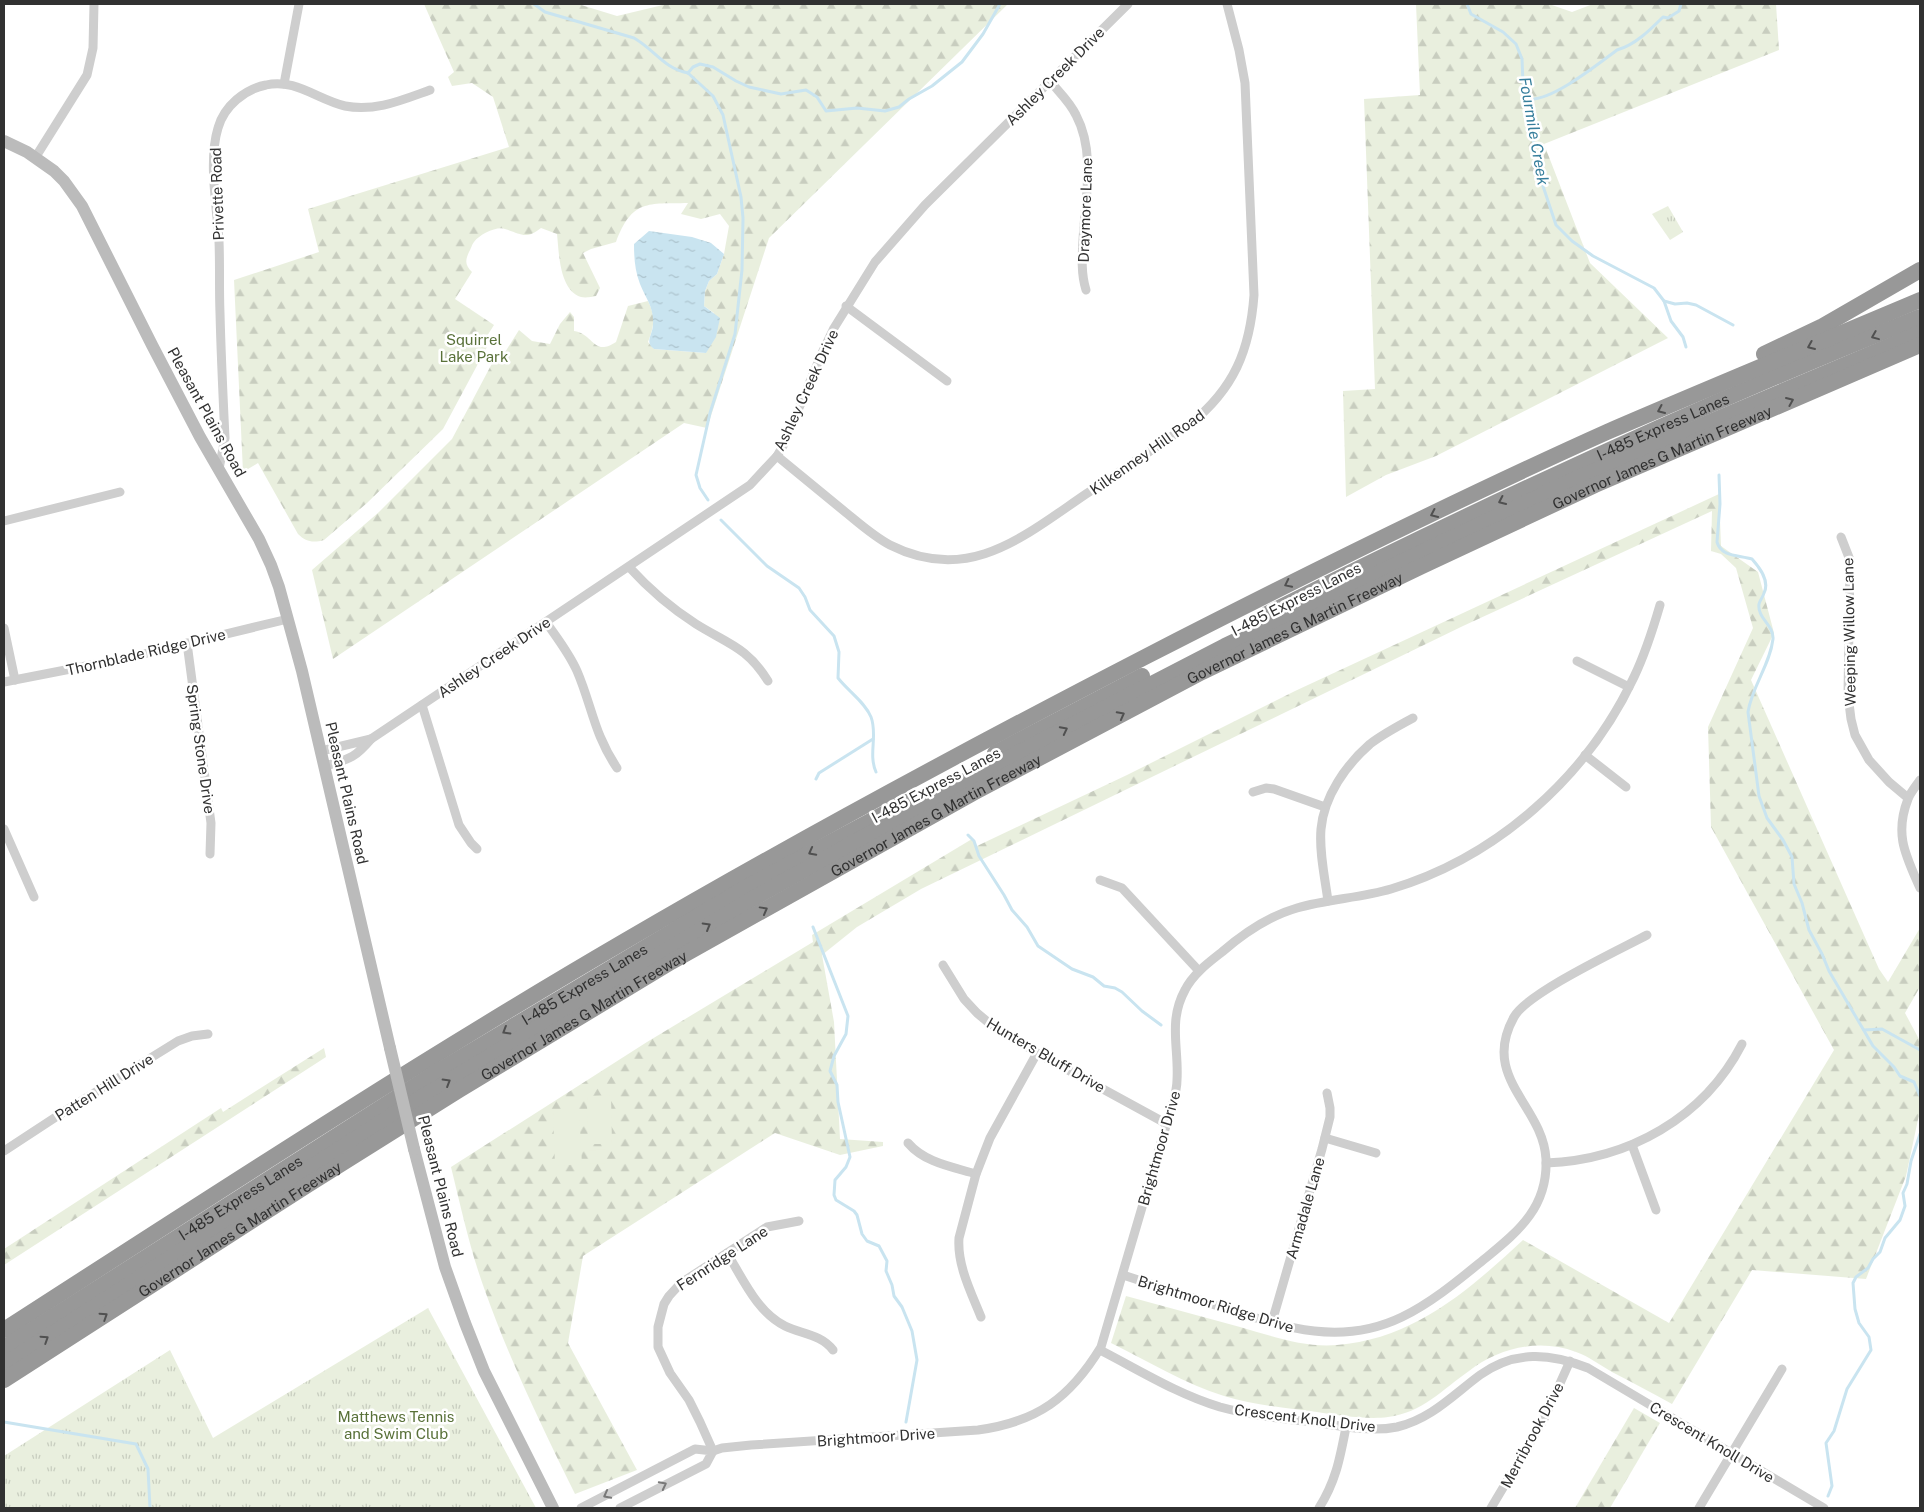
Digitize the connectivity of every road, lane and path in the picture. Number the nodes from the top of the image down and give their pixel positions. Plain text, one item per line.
1 (94, 4) edge
2 (299, 4) edge
3 (1128, 4) edge
4 (1227, 4) edge
5 (1050, 81) junction
6 (284, 84) junction
7 (430, 90) dead end
8 (4, 141) edge
9 (35, 158) junction
10 (1920, 270) edge
11 (1086, 290) dead end
12 (1920, 300) edge
13 (846, 306) junction
14 (1920, 317) edge
15 (1920, 333) edge
16 (1920, 345) edge
17 (1920, 354) edge
18 (1850, 375) junction
19 (947, 381) dead end
20 (1696, 394) junction
21 (777, 456) junction
22 (219, 469) junction
23 (120, 492) dead end
24 (4, 521) edge
25 (1841, 537) dead end
26 (629, 567) junction
27 (1660, 604) dead end
28 (288, 619) junction
29 (546, 622) junction
30 (4, 628) edge
31 (187, 643) junction
32 (1577, 661) dead end
33 (15, 680) junction
34 (768, 681) dead end
35 (4, 682) edge
36 (1629, 687) junction
37 (422, 705) junction
38 (1413, 718) dead end
39 (371, 739) junction
40 (321, 751) junction
41 (1585, 755) junction
42 (325, 766) junction
43 (617, 768) dead end
44 (1920, 780) edge
45 (1626, 787) dead end
46 (1253, 792) dead end
47 (1908, 798) junction
48 (1326, 807) junction
49 (4, 829) edge
50 (477, 849) dead end
51 (210, 854) dead end
52 (1100, 880) dead end
53 (1920, 888) edge
54 (34, 897) dead end
55 (1328, 901) junction
56 (1647, 936) dead end
57 (942, 965) dead end
58 (1199, 971) junction
59 (208, 1034) dead end
60 (1742, 1044) dead end
61 (1038, 1053) junction
62 (459, 1090) junction
63 (1327, 1093) dead end
64 (1167, 1124) junction
65 (1325, 1138) junction
66 (908, 1143) dead end
67 (1632, 1145) junction
68 (339, 1149) junction
69 (4, 1151) edge
70 (1376, 1153) dead end
71 (1546, 1163) junction
72 (976, 1174) junction
73 (1656, 1210) dead end
74 (799, 1221) dead end
75 (727, 1253) junction
76 (108, 1264) junction
77 (1123, 1275) junction
78 (981, 1317) dead end
79 (1272, 1322) junction
80 (4, 1330) edge
81 (27, 1334) junction
82 (4, 1348) edge
83 (833, 1350) dead end
84 (1100, 1350) junction
85 (1570, 1361) junction
86 (4, 1365) edge
87 (1782, 1369) dead end
88 (4, 1380) edge
89 (1346, 1427) junction
90 (713, 1451) junction
91 (1732, 1453) junction
92 (553, 1508) edge
93 (581, 1508) edge
94 (620, 1508) edge
95 (1319, 1508) edge
96 (1491, 1508) edge
97 (1699, 1508) edge
98 (1824, 1508) edge

1 - 9 street
2 - 6 street
3 - 5 street, Ashley Creek Drive
4 - 21 street, Kilkenney Hill Road
5 - 11 street, Draymore Lane
5 - 13 street, Ashley Creek Drive
6 - 7 street, Privette Road
6 - 22 street, Privette Road
8 - 9 street, Pleasant Plains Road
9 - 22 street, Pleasant Plains Road
10 - 20 highway
12 -> 20 highway
13 - 19 street
13 - 21 street, Ashley Creek Drive
14 -> 81 highway, I-485 Express Lanes
68 -> 15 highway, I-485 Express Lanes
16 - 18 highway, Governor James G Martin Freeway
17 - 18 highway
62 -> 18 highway, Governor James G Martin Freeway
20 -> 76 highway
21 - 26 street, Ashley Creek Drive
22 - 28 street, Pleasant Plains Road
23 - 24 street
25 - 47 street, Weeping Willow Lane
26 - 29 street, Ashley Creek Drive
26 - 34 street
27 - 36 street, Brightmoor Drive
28 - 31 street, Thornblade Ridge Drive
28 - 40 street, Pleasant Plains Road
29 - 37 street, Ashley Creek Drive
29 - 43 street
30 - 33 street
31 - 33 street, Thornblade Ridge Drive
31 - 51 street, Spring Stone Drive
32 - 36 street
33 - 35 street, Thornblade Ridge Drive
36 - 41 street, Brightmoor Drive
37 - 39 street, Ashley Creek Drive
37 - 50 street
38 - 48 street
39 - 40 street, Ashley Creek Drive
39 - 42 street, Ashley Creek Drive
40 - 42 street, Pleasant Plains Road
41 - 45 street
41 - 55 street, Brightmoor Drive
42 - 92 street, Pleasant Plains Road, bridge
44 - 47 street
46 - 48 street
47 - 53 street
48 - 55 street
49 - 54 street
52 - 58 street
55 - 58 street, Brightmoor Drive
56 - 71 street, Brightmoor Ridge Drive
57 - 61 street, Hunters Bluff Drive
58 - 64 street, Brightmoor Drive
59 - 69 street, Patten Hill Drive
60 - 67 street
61 - 64 street, Hunters Bluff Drive
61 - 72 street
62 - 68 highway
88 -> 62 highway, Governor James G Martin Freeway
63 - 65 street, Armadale Lane
64 - 77 street, Brightmoor Drive
65 - 70 street
65 - 79 street, Armadale Lane
66 - 72 street
67 - 71 street
67 - 73 street
86 -> 68 highway, I-485 Express Lanes
71 - 79 street, Brightmoor Ridge Drive
72 - 78 street
74 - 75 street, Fernridge Lane
75 - 83 street
75 - 90 street, Fernridge Lane
76 - 80 highway
76 - 81 highway
77 - 79 street, Brightmoor Ridge Drive
77 - 84 street, Brightmoor Drive
81 - 82 highway, I-485 Express Lanes
84 - 89 street, Crescent Knoll Drive
84 - 90 street, Brightmoor Drive
85 - 89 street, Crescent Knoll Drive
85 - 91 street, Crescent Knoll Drive
85 - 96 street, Merribrook Drive
87 - 91 street
89 - 95 street
90 -> 93 street, Brightmoor Drive
94 -> 90 street
91 - 97 street
91 - 98 street, Crescent Knoll Drive

